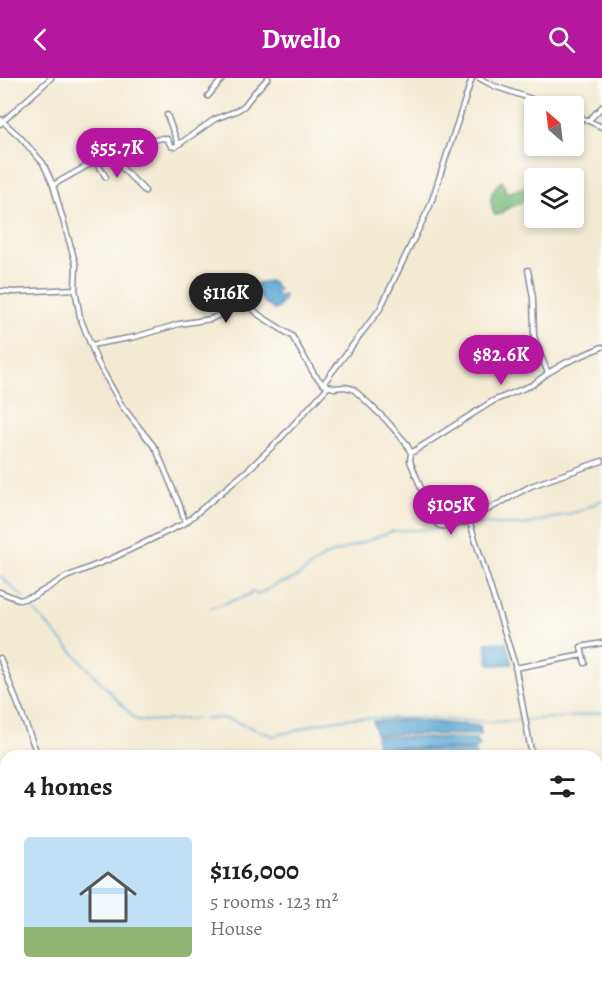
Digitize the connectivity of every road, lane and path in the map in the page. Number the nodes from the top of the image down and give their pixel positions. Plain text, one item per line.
1 (51, 78) edge
2 (223, 78) edge
3 (471, 78) edge
4 (479, 78) edge
5 (267, 79) edge
6 (208, 96) dead end
7 (524, 96) edge
8 (602, 107) edge
9 (167, 115) dead end
10 (584, 118) edge
11 (589, 120) junction
12 (1, 121) edge
13 (602, 127) edge
14 (178, 144) junction
15 (113, 152) junction
16 (95, 160) junction
17 (106, 177) dead end
18 (53, 184) junction
19 (144, 191) dead end
20 (528, 270) dead end
21 (75, 288) junction
22 (0, 291) edge
23 (91, 345) junction
24 (602, 347) edge
25 (548, 373) junction
26 (323, 384) junction
27 (328, 387) junction
28 (411, 453) junction
29 (602, 461) edge
30 (469, 520) junction
31 (185, 523) junction
32 (0, 592) edge
33 (602, 643) edge
34 (583, 655) junction
35 (0, 658) edge
36 (585, 663) dead end
37 (515, 668) junction
38 (36, 750) edge
39 (531, 750) edge

1 - 12 street
2 - 6 street
3 - 26 street
4 - 7 street
5 - 14 street
8 - 11 street
9 - 14 street
10 - 11 street
11 - 13 street
12 - 18 street
14 - 15 street
15 - 16 street
15 - 19 street
16 - 17 street
16 - 18 street
18 - 21 street
20 - 25 street
21 - 22 street
21 - 23 street
23 - 26 street
23 - 31 street
24 - 25 street
25 - 28 street
26 - 27 street
27 - 28 street
27 - 31 street
28 - 30 street
29 - 30 street
30 - 37 street
31 - 32 street
33 - 34 street
34 - 36 street
34 - 37 street
35 - 38 street
37 - 39 street

